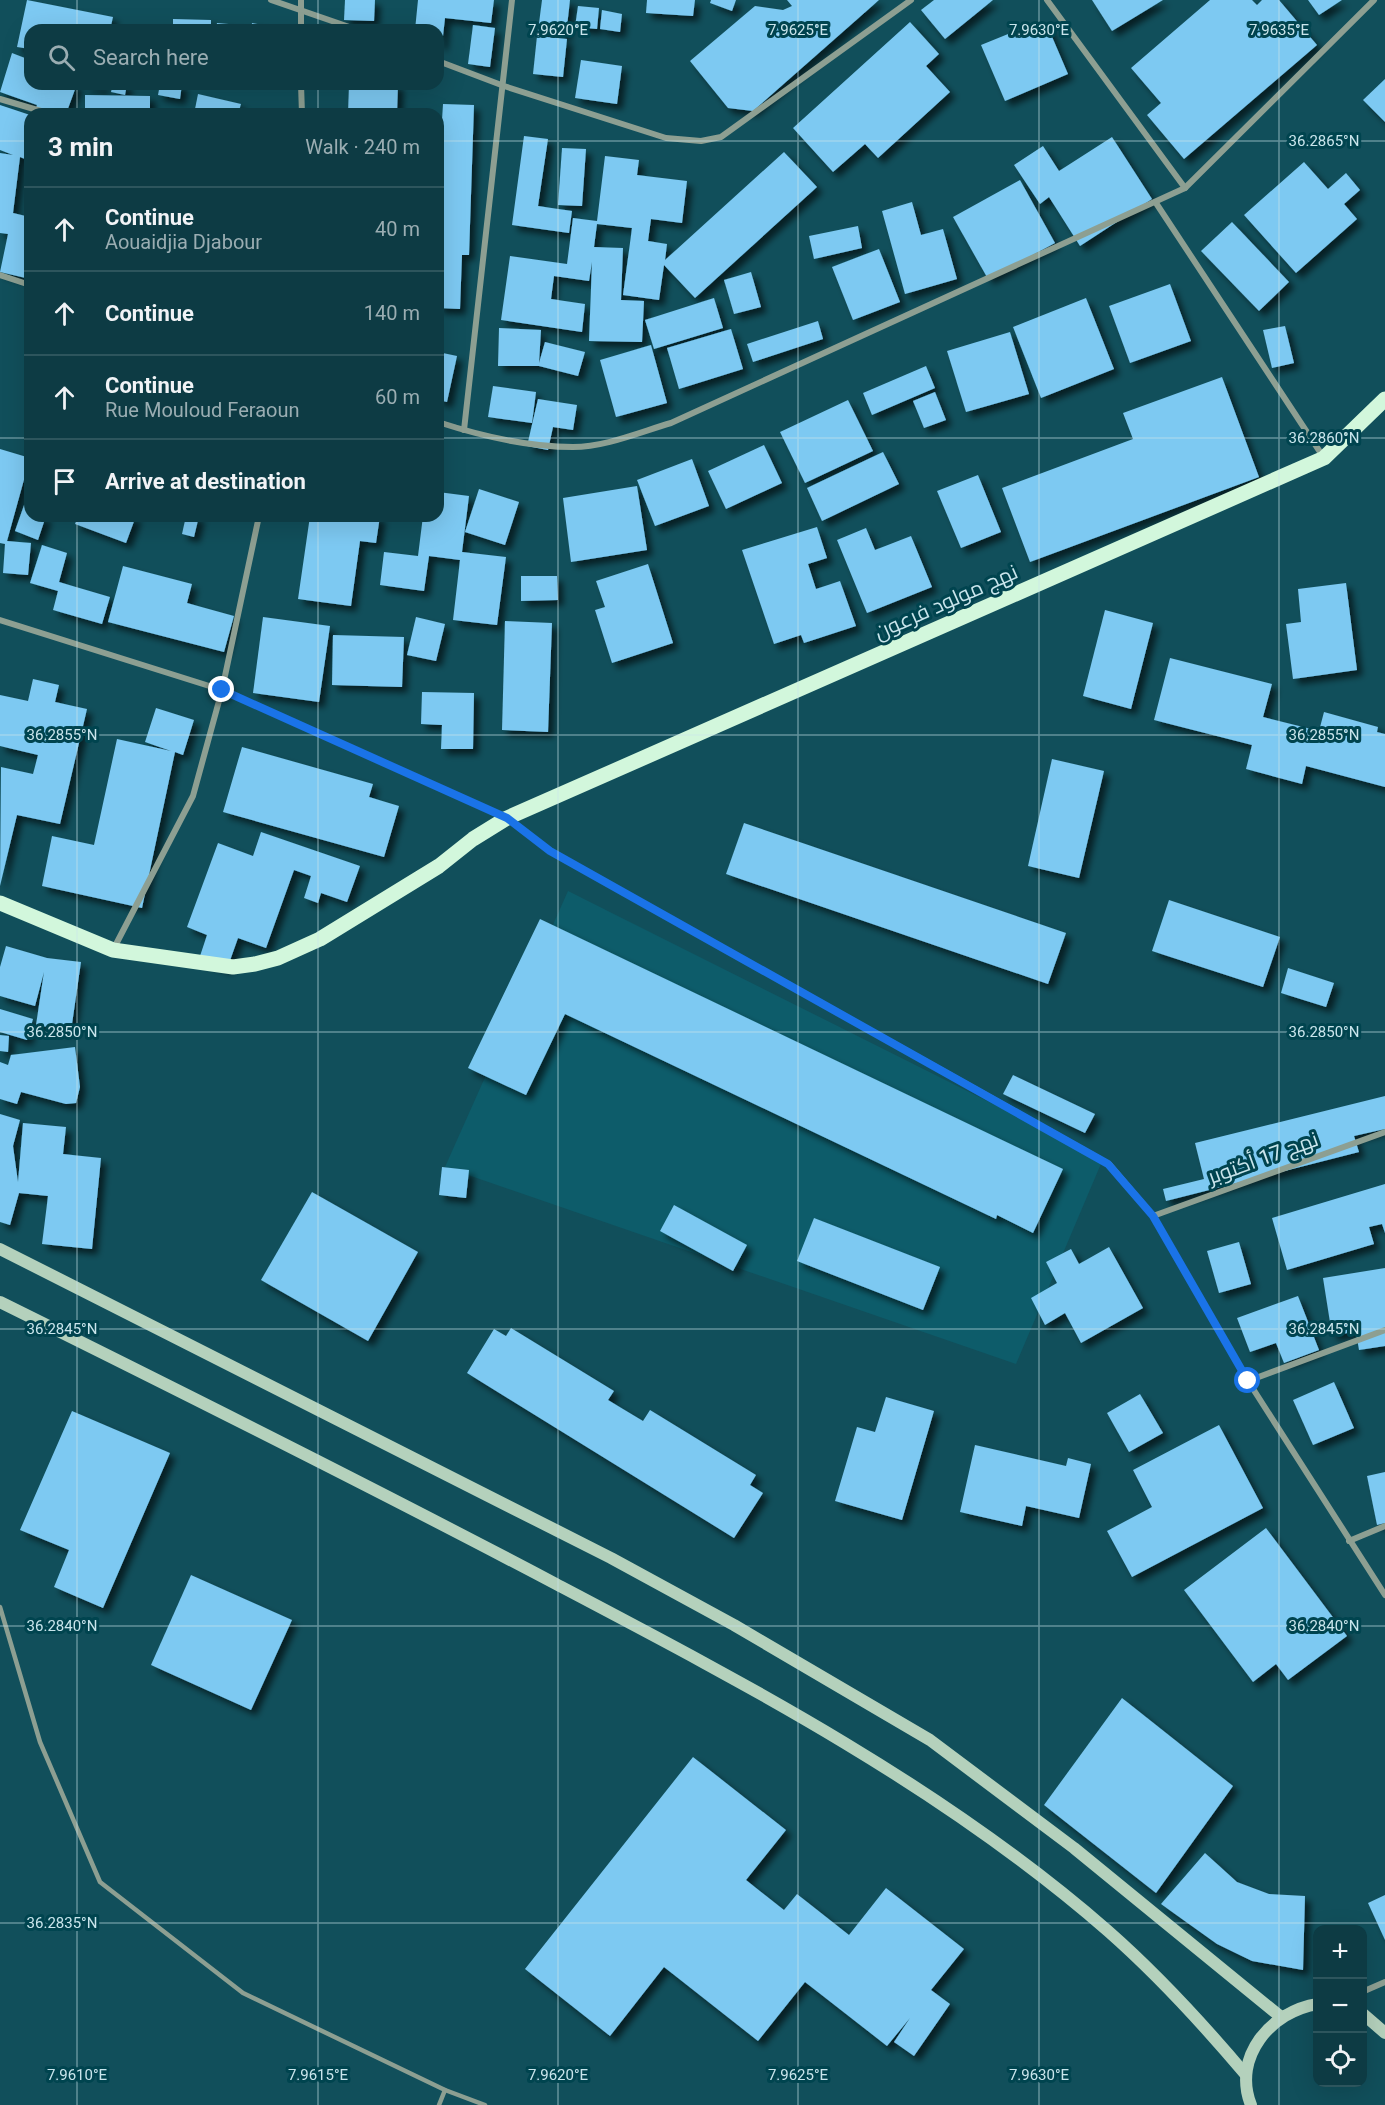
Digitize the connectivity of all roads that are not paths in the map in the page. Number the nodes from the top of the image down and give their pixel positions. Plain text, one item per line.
1 (271, 0) edge
2 (301, 0) edge
3 (512, 0) edge
4 (911, 0) edge
5 (1047, 0) edge
6 (1374, 0) edge
7 (300, 8) junction
8 (300, 24) edge
9 (342, 24) edge
10 (444, 63) edge
11 (504, 86) junction
12 (301, 90) edge
13 (0, 99) edge
14 (31, 108) edge
15 (302, 108) edge
16 (1185, 188) junction
17 (1156, 203) junction
18 (0, 275) edge
19 (24, 283) edge
20 (1385, 399) edge
21 (444, 424) edge
22 (464, 430) junction
23 (1324, 458) junction
24 (258, 522) edge
25 (0, 620) edge
26 (222, 690) junction
27 (507, 818) junction
28 (0, 903) edge
29 (113, 950) junction
30 (1385, 1132) edge
31 (1153, 1216) junction
32 (0, 1249) edge
33 (0, 1302) edge
34 (1385, 1330) edge
35 (1248, 1381) junction
36 (1385, 1527) edge
37 (1349, 1541) junction
38 (1385, 1595) edge
39 (0, 1607) edge
40 (1385, 1982) edge
41 (1367, 1990) edge
42 (1313, 2005) edge
43 (1281, 2017) junction
44 (1367, 2017) edge
45 (1385, 2033) edge
46 (1246, 2075) junction
47 (445, 2090) junction
48 (439, 2105) edge
49 (485, 2105) edge
50 (1251, 2105) edge

1 - 7 street
2 - 7 street
3 - 11 street
4 - 11 street
5 - 16 street
6 - 16 street
7 - 8 street
7 - 9 street
10 - 11 street
11 - 22 street
12 - 15 street
13 - 14 street
16 - 17 street
17 - 22 street
17 - 23 street
18 - 19 street
20 - 23 main road, نهج مولود فرعون
21 - 22 street
23 - 27 main road, نهج مولود فرعون
24 - 26 street
25 - 26 street
26 - 27 street
26 - 29 street
27 - 29 main road, نهج مولود فرعون
27 - 31 street
28 - 29 main road, نهج مولود فرعون
30 - 31 street, نهج 17 أكتوبر
31 - 35 street
32 - 43 main road
33 - 46 main road
34 - 35 street
35 - 37 street
36 - 37 street
37 - 38 street
39 - 47 lane
40 - 41 street
42 - 43 main road
43 - 46 main road
44 - 45 main road
46 - 50 main road
47 - 48 lane
47 - 49 lane

